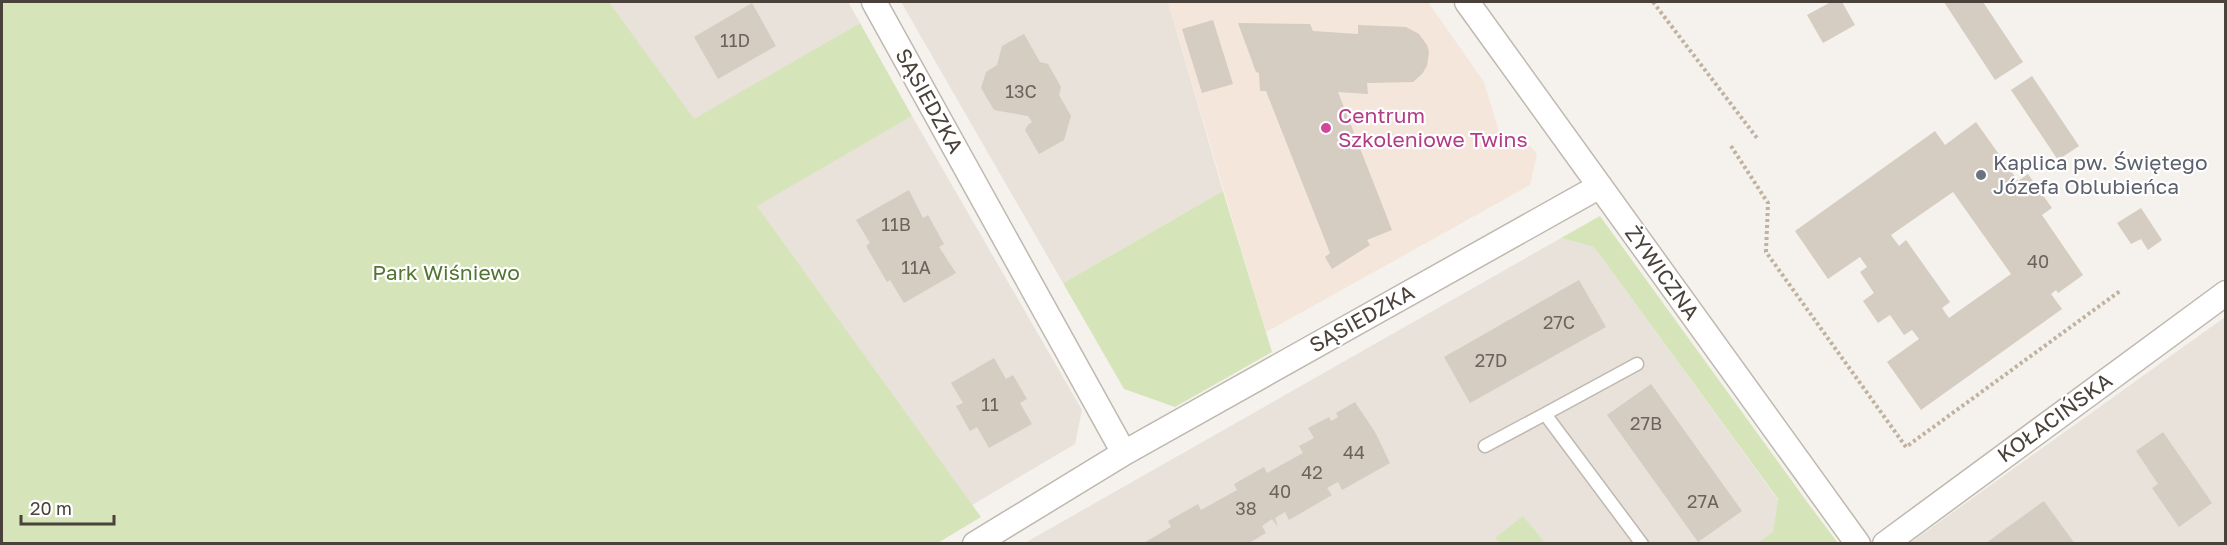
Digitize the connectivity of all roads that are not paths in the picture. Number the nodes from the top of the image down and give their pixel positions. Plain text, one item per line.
1 (874, 2) edge
2 (1467, 2) edge
3 (1600, 186) junction
4 (2226, 293) edge
5 (1636, 364) dead end
6 (1545, 414) junction
7 (1485, 447) dead end
8 (1124, 453) junction
9 (975, 543) edge
10 (1642, 543) edge
11 (1858, 543) edge
12 (1885, 543) edge

1 - 8 street, SĄSIEDZKA
2 - 3 street, ŻYWICZNA
3 - 8 street, SĄSIEDZKA
3 - 11 street, ŻYWICZNA
4 - 12 street, KOŁACIŃSKA
5 - 6 lane
6 - 7 lane
6 - 10 lane
8 - 9 street, SĄSIEDZKA

